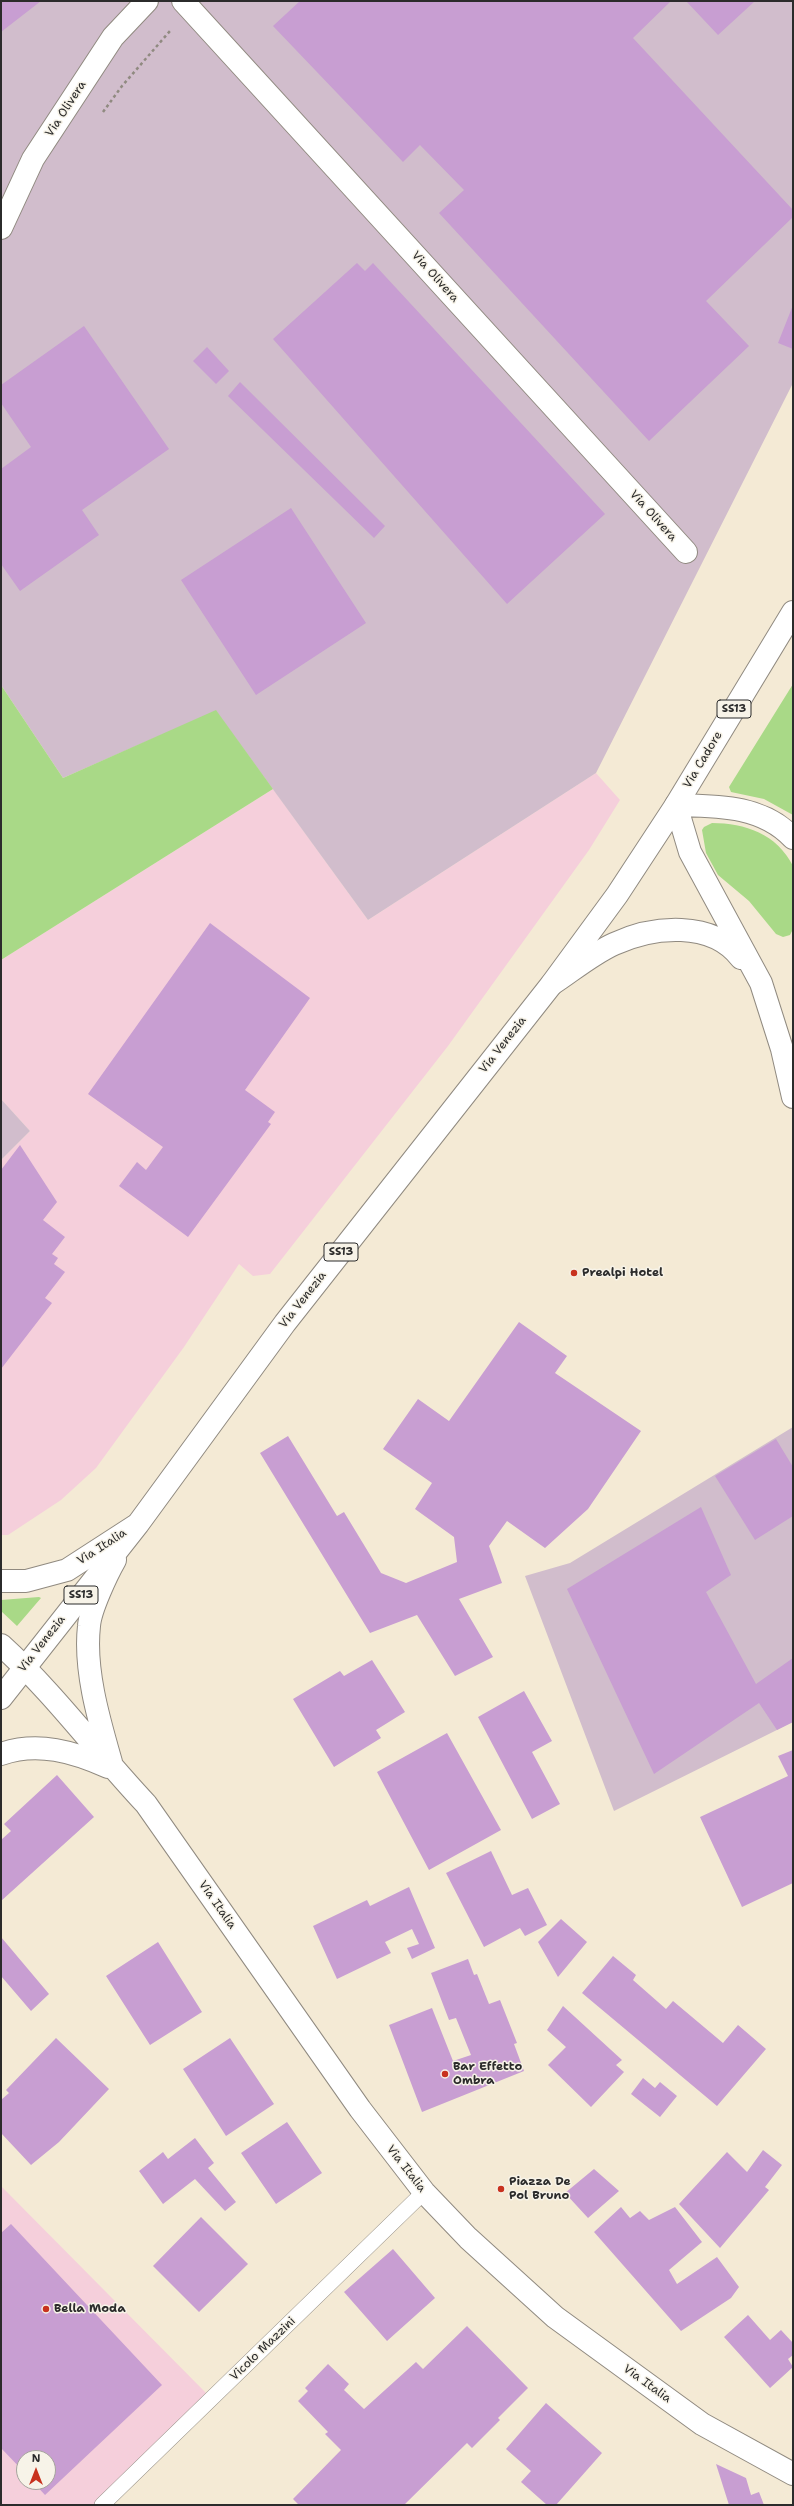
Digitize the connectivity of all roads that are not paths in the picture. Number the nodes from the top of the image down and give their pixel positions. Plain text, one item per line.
1 (147, 1) edge
2 (187, 4) edge
3 (1, 228) edge
4 (686, 552) dead end
5 (793, 612) edge
6 (676, 805) junction
7 (793, 838) edge
8 (761, 983) junction
9 (551, 985) junction
10 (793, 1097) edge
11 (138, 1524) junction
12 (1, 1581) edge
13 (1, 1645) edge
14 (25, 1666) junction
15 (1, 1698) edge
16 (1, 1754) edge
17 (113, 1769) junction
18 (424, 2192) junction
19 (793, 2474) edge
20 (102, 2505) edge

1 - 3 street, Via Olivera
2 - 4 street, Via Olivera
5 - 6 street, Via Cadore / SS13
6 - 7 street
6 - 8 street
6 - 9 street, Via Venezia / SS13
8 - 9 street
8 - 10 street
9 - 11 street, Via Venezia / SS13
11 - 12 street, Via Italia
11 - 14 street, Via Venezia / SS13
11 - 17 street, Via Italia
13 - 14 street, Via Italia
14 - 15 street, Via Venezia / SS13
14 - 17 street, Via Italia
16 - 17 street, Via Italia
17 - 18 street, Via Italia
18 - 19 street, Via Italia
18 - 20 lane, Vicolo Mazzini

